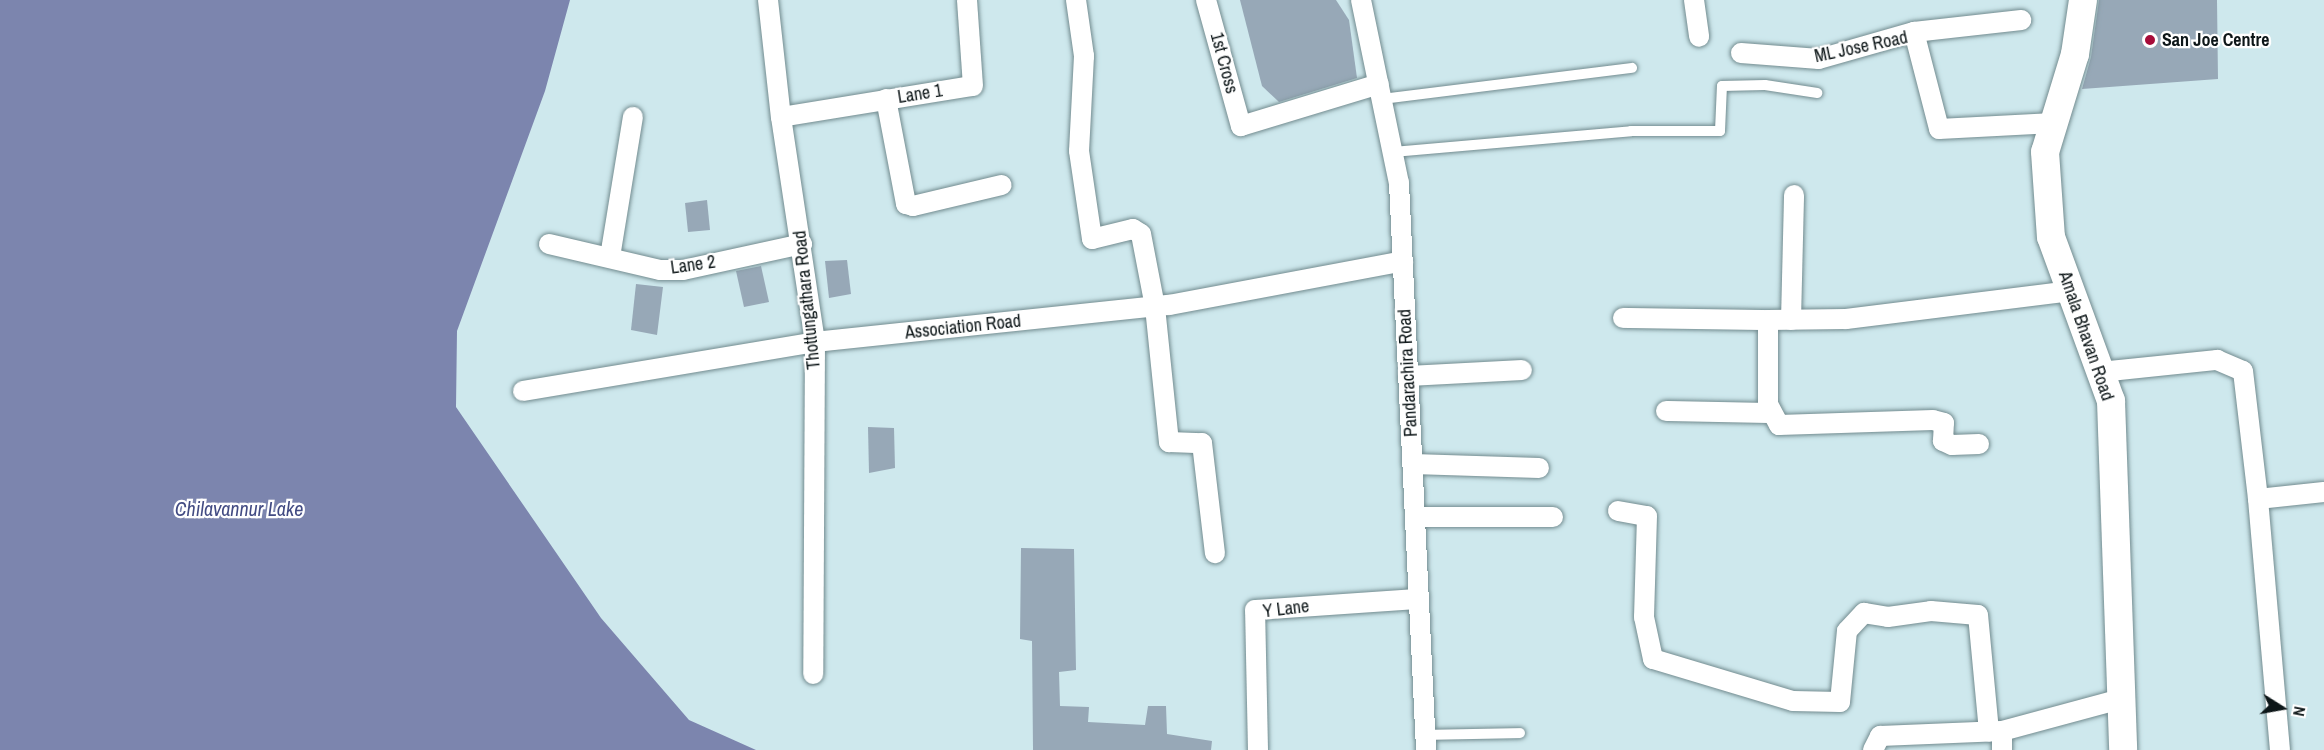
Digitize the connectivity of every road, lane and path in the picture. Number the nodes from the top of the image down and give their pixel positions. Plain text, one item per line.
1 (768, 0) edge
2 (967, 0) edge
3 (1076, 0) edge
4 (1206, 0) edge
5 (1361, 0) edge
6 (1694, 0) edge
7 (2083, 0) edge
8 (2021, 20) dead end
9 (1914, 32) junction
10 (1699, 37) dead end
11 (1741, 52) dead end
12 (1632, 68) dead end
13 (1380, 92) junction
14 (1817, 93) dead end
15 (886, 99) junction
16 (633, 117) dead end
17 (781, 117) junction
18 (2054, 123) junction
19 (1393, 152) junction
20 (1002, 185) dead end
21 (1794, 195) dead end
22 (549, 244) dead end
23 (802, 244) junction
24 (610, 257) junction
25 (1403, 261) junction
26 (2071, 291) junction
27 (1155, 308) junction
28 (1623, 318) dead end
29 (1768, 320) junction
30 (1791, 320) junction
31 (815, 342) junction
32 (1522, 370) dead end
33 (2100, 372) junction
34 (1408, 376) junction
35 (523, 391) dead end
36 (1666, 411) dead end
37 (1772, 413) junction
38 (1979, 444) dead end
39 (1413, 464) junction
40 (1539, 468) dead end
41 (2324, 492) edge
42 (2258, 499) junction
43 (1618, 511) dead end
44 (1415, 517) junction
45 (1553, 517) dead end
46 (1215, 553) dead end
47 (1418, 599) junction
48 (813, 674) dead end
49 (2121, 699) junction
50 (1520, 733) dead end
51 (1998, 737) edge
52 (1426, 742) edge
53 (1257, 750) edge
54 (1873, 750) edge
55 (2123, 750) edge
56 (2280, 750) edge

1 - 17 street, Thottungathara Road
2 - 15 street, Lane 1
3 - 27 street
4 - 13 street, 1st Cross
5 - 13 street, Pandarachira Road
6 - 10 street
7 - 18 street, Amala Bhavan Road
8 - 9 street
9 - 11 street, ML Jose Road
9 - 18 street, ML Jose Road
12 - 13 lane
13 - 19 street, Pandarachira Road
14 - 19 lane
15 - 17 street, Lane 1
15 - 20 street
16 - 24 street
17 - 23 street, Thottungathara Road
18 - 26 street, Amala Bhavan Road
19 - 25 street, Pandarachira Road
21 - 30 street
22 - 24 street, Lane 2
23 - 24 street, Lane 2
23 - 31 street, Thottungathara Road
25 - 27 street, Association Road
25 - 34 street, Pandarachira Road
26 - 30 street
26 - 33 street, Amala Bhavan Road
27 - 31 street, Association Road
27 - 46 street
28 - 29 street
29 - 30 street
29 - 37 street
31 - 35 street, Association Road
31 - 48 street, Thottungathara Road
32 - 34 street
33 - 42 street
33 - 49 street, Amala Bhavan Road
34 - 39 street, Pandarachira Road
36 - 37 street
37 - 38 street
39 - 40 street
39 - 44 street, Pandarachira Road
41 - 42 street
42 - 56 street
43 - 51 street
44 - 45 street
44 - 47 street, Pandarachira Road
47 - 52 street, Pandarachira Road
47 - 53 street, Y Lane
49 - 51 street
49 - 55 street, Amala Bhavan Road
50 - 52 lane
51 - 54 street

